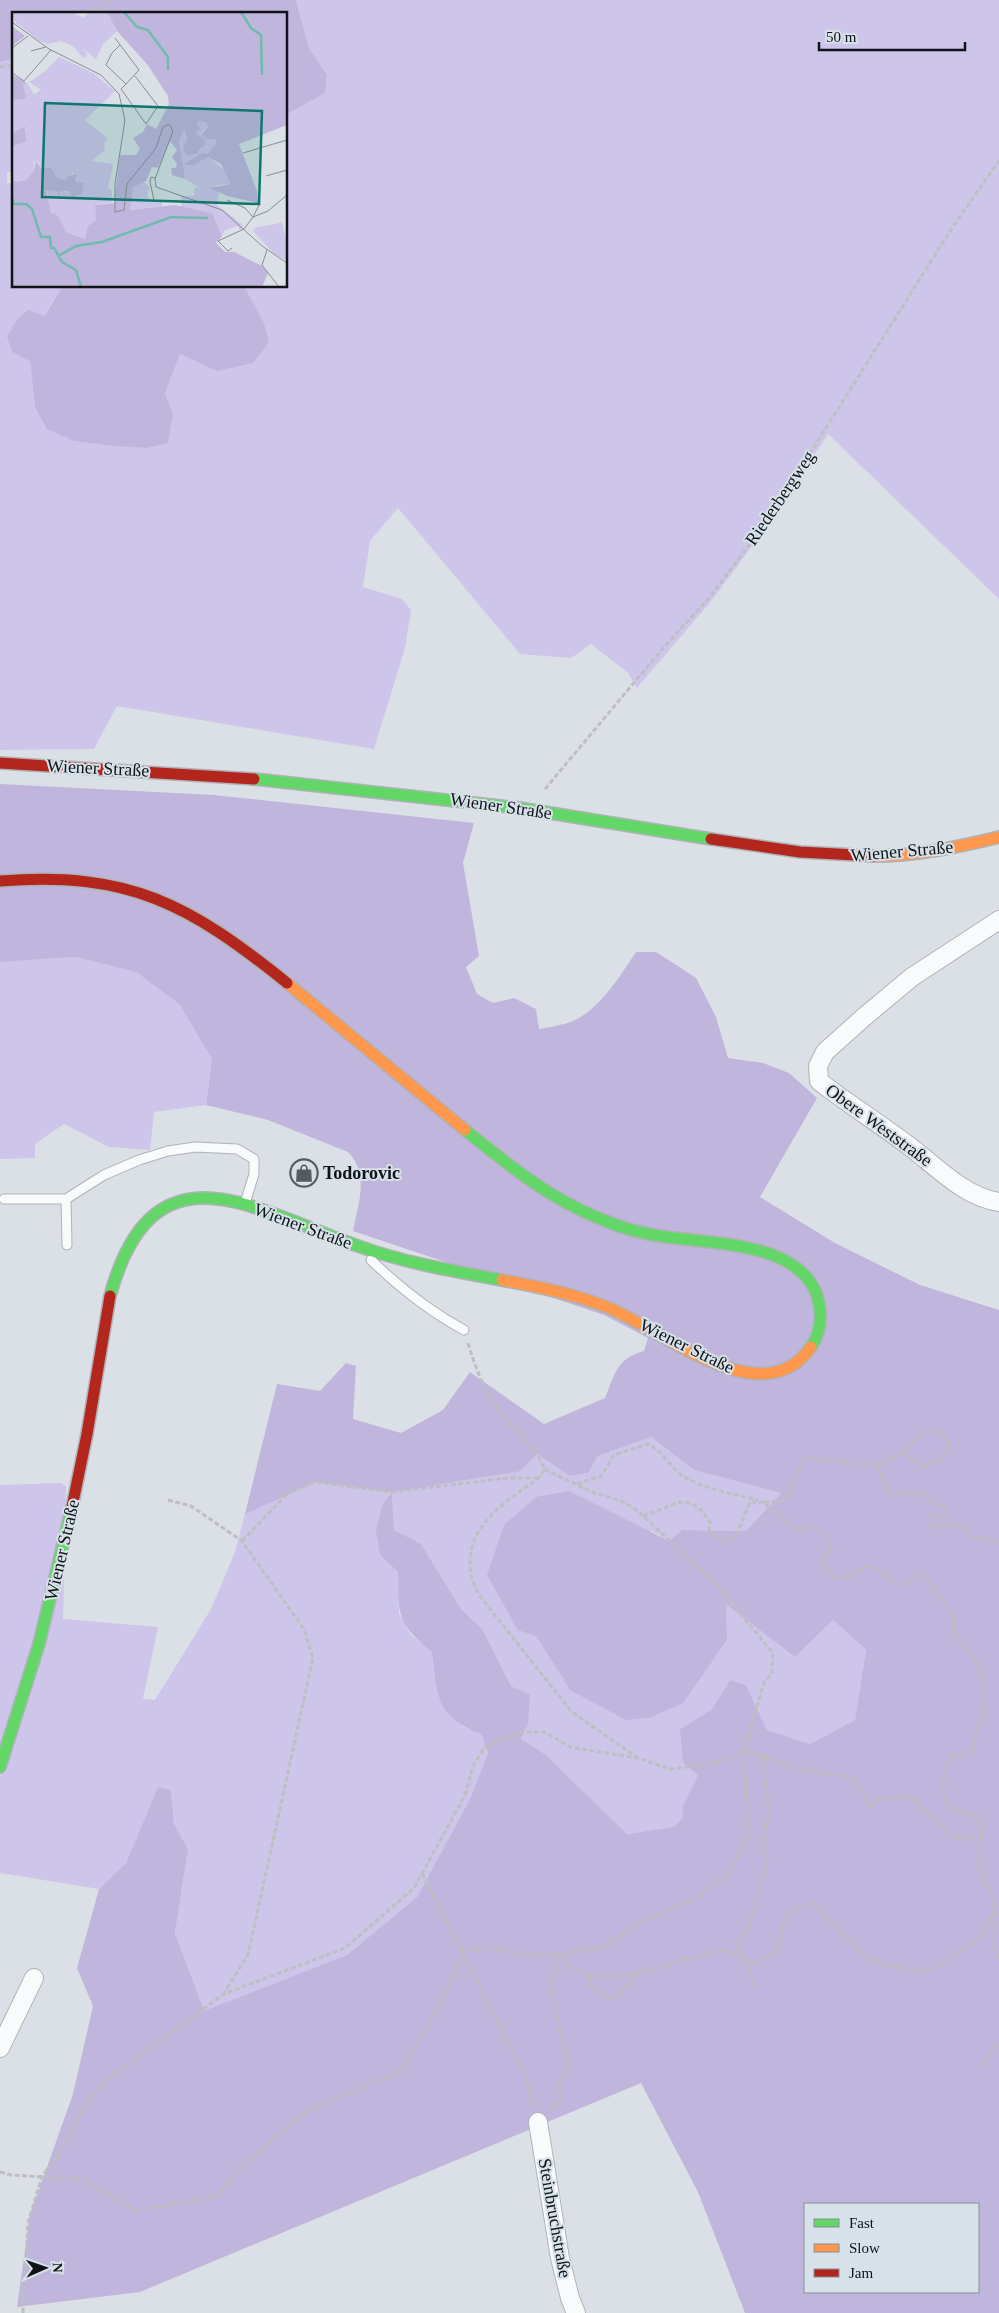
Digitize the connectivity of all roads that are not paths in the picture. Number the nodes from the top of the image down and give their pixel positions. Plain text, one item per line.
1 (0, 763) edge
2 (999, 837) edge
3 (0, 881) edge
4 (999, 920) edge
5 (4, 1199) dead end
6 (66, 1199) junction
7 (999, 1202) edge
8 (245, 1205) junction
9 (67, 1245) dead end
10 (356, 1246) junction
11 (464, 1330) road end
12 (0, 1767) edge
13 (34, 1978) dead end
14 (0, 2048) edge
15 (538, 2122) road end
16 (576, 2313) edge

1 - 2 main road, Wiener Straße
3 - 10 main road, Wiener Straße
4 - 7 street, Obere Weststraße
5 - 6 lane
6 - 8 lane
6 - 9 lane
8 - 10 main road, Wiener Straße
8 - 12 main road, Wiener Straße
10 - 11 lane
13 - 14 street
15 - 16 street, Steinbruchstraße

